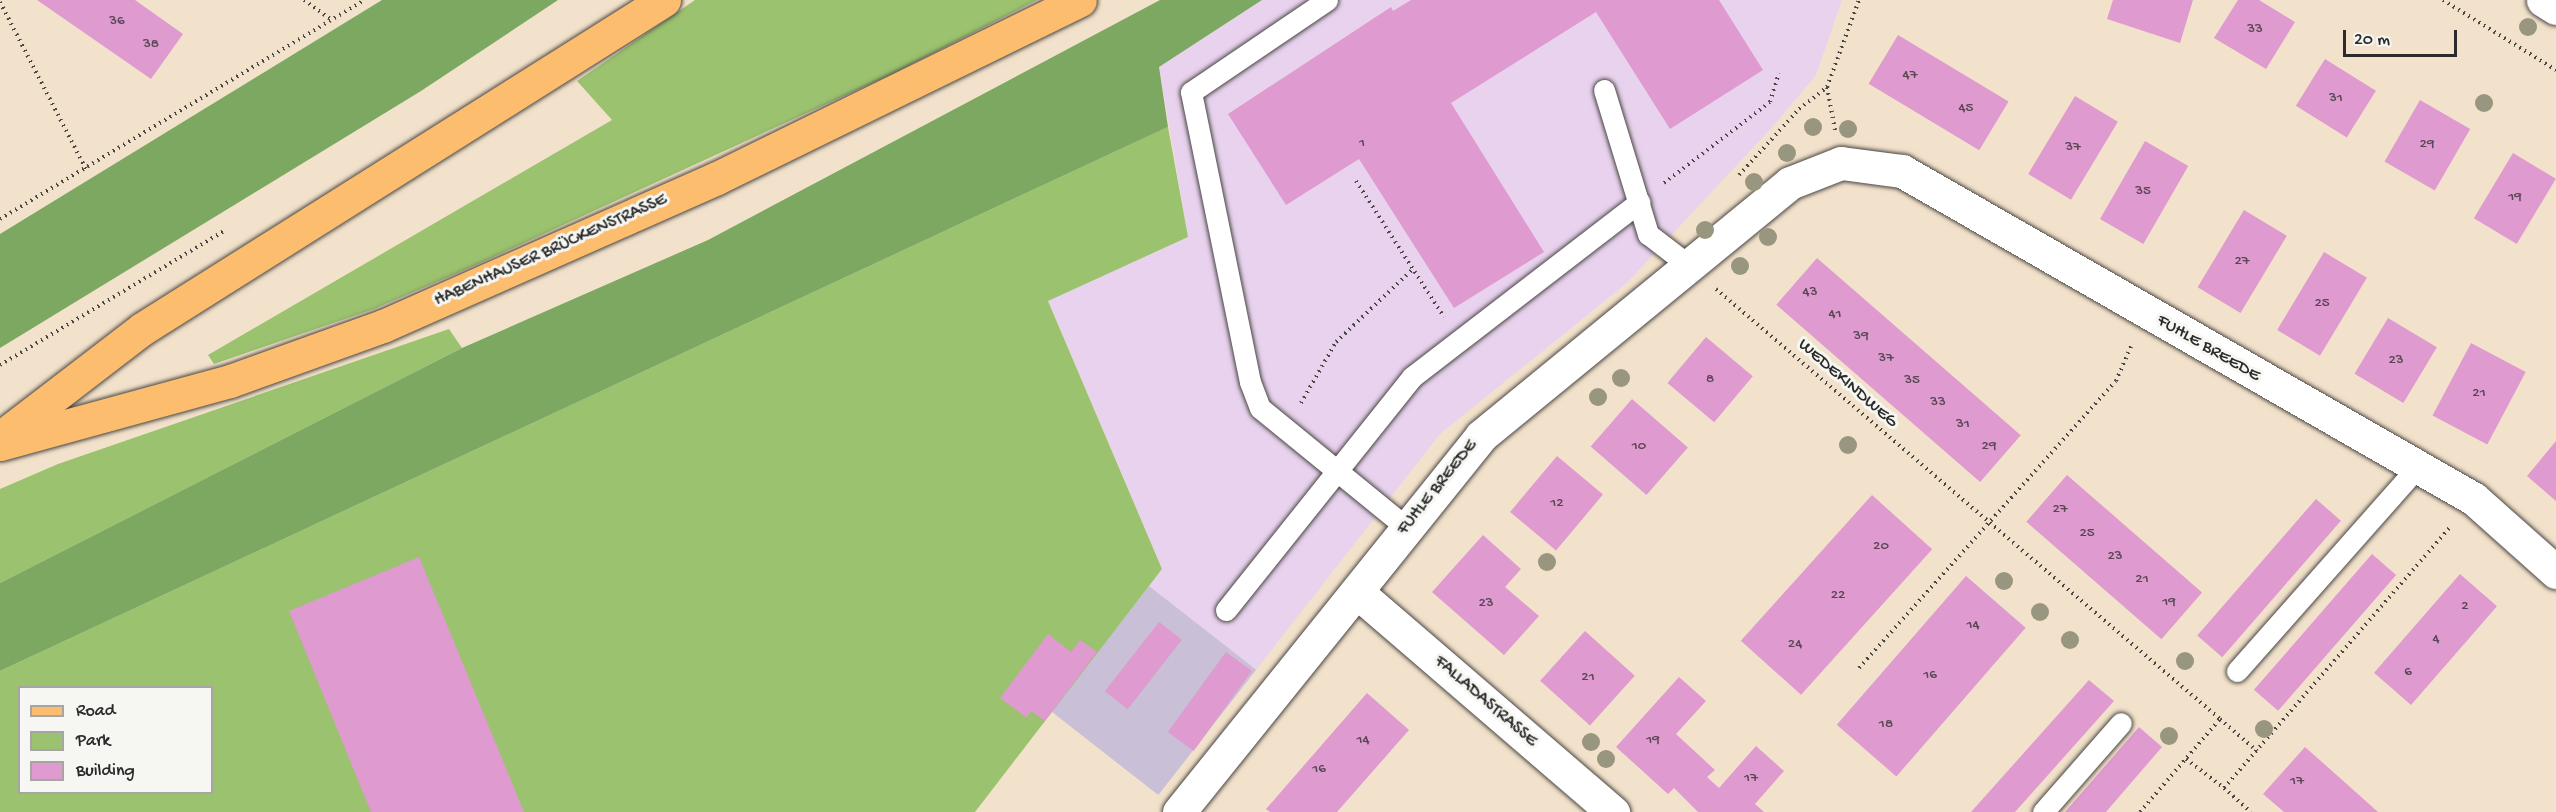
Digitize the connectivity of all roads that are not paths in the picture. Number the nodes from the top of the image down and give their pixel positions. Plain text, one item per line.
1 (664, 0) edge
2 (1080, 0) edge
3 (1327, 0) edge
4 (2543, 0) edge
5 (2556, 8) edge
6 (1604, 90) dead end
7 (1639, 202) junction
8 (1687, 264) junction
9 (0, 438) edge
10 (0, 444) edge
11 (1336, 470) junction
12 (2415, 470) junction
13 (1406, 527) junction
14 (2556, 572) edge
15 (1357, 592) junction
16 (1226, 610) dead end
17 (2237, 671) dead end
18 (2121, 723) dead end
19 (1179, 812) edge
20 (1613, 812) edge
21 (2043, 812) edge

1 - 9 main road
2 - 10 main road, HABENHAUSER BRÜCKENSTRASSE
3 - 11 lane
4 - 5 street
6 - 7 lane
7 - 8 lane
7 - 11 lane
8 - 12 street, FUHLE BREEDE
8 - 13 street, FUHLE BREEDE
11 - 13 lane
11 - 16 lane
12 - 14 street, FUHLE BREEDE
12 - 17 lane
13 - 15 street, FUHLE BREEDE
15 - 19 street, FUHLE BREEDE
15 - 20 street, FALLADASTRASSE
18 - 21 lane

